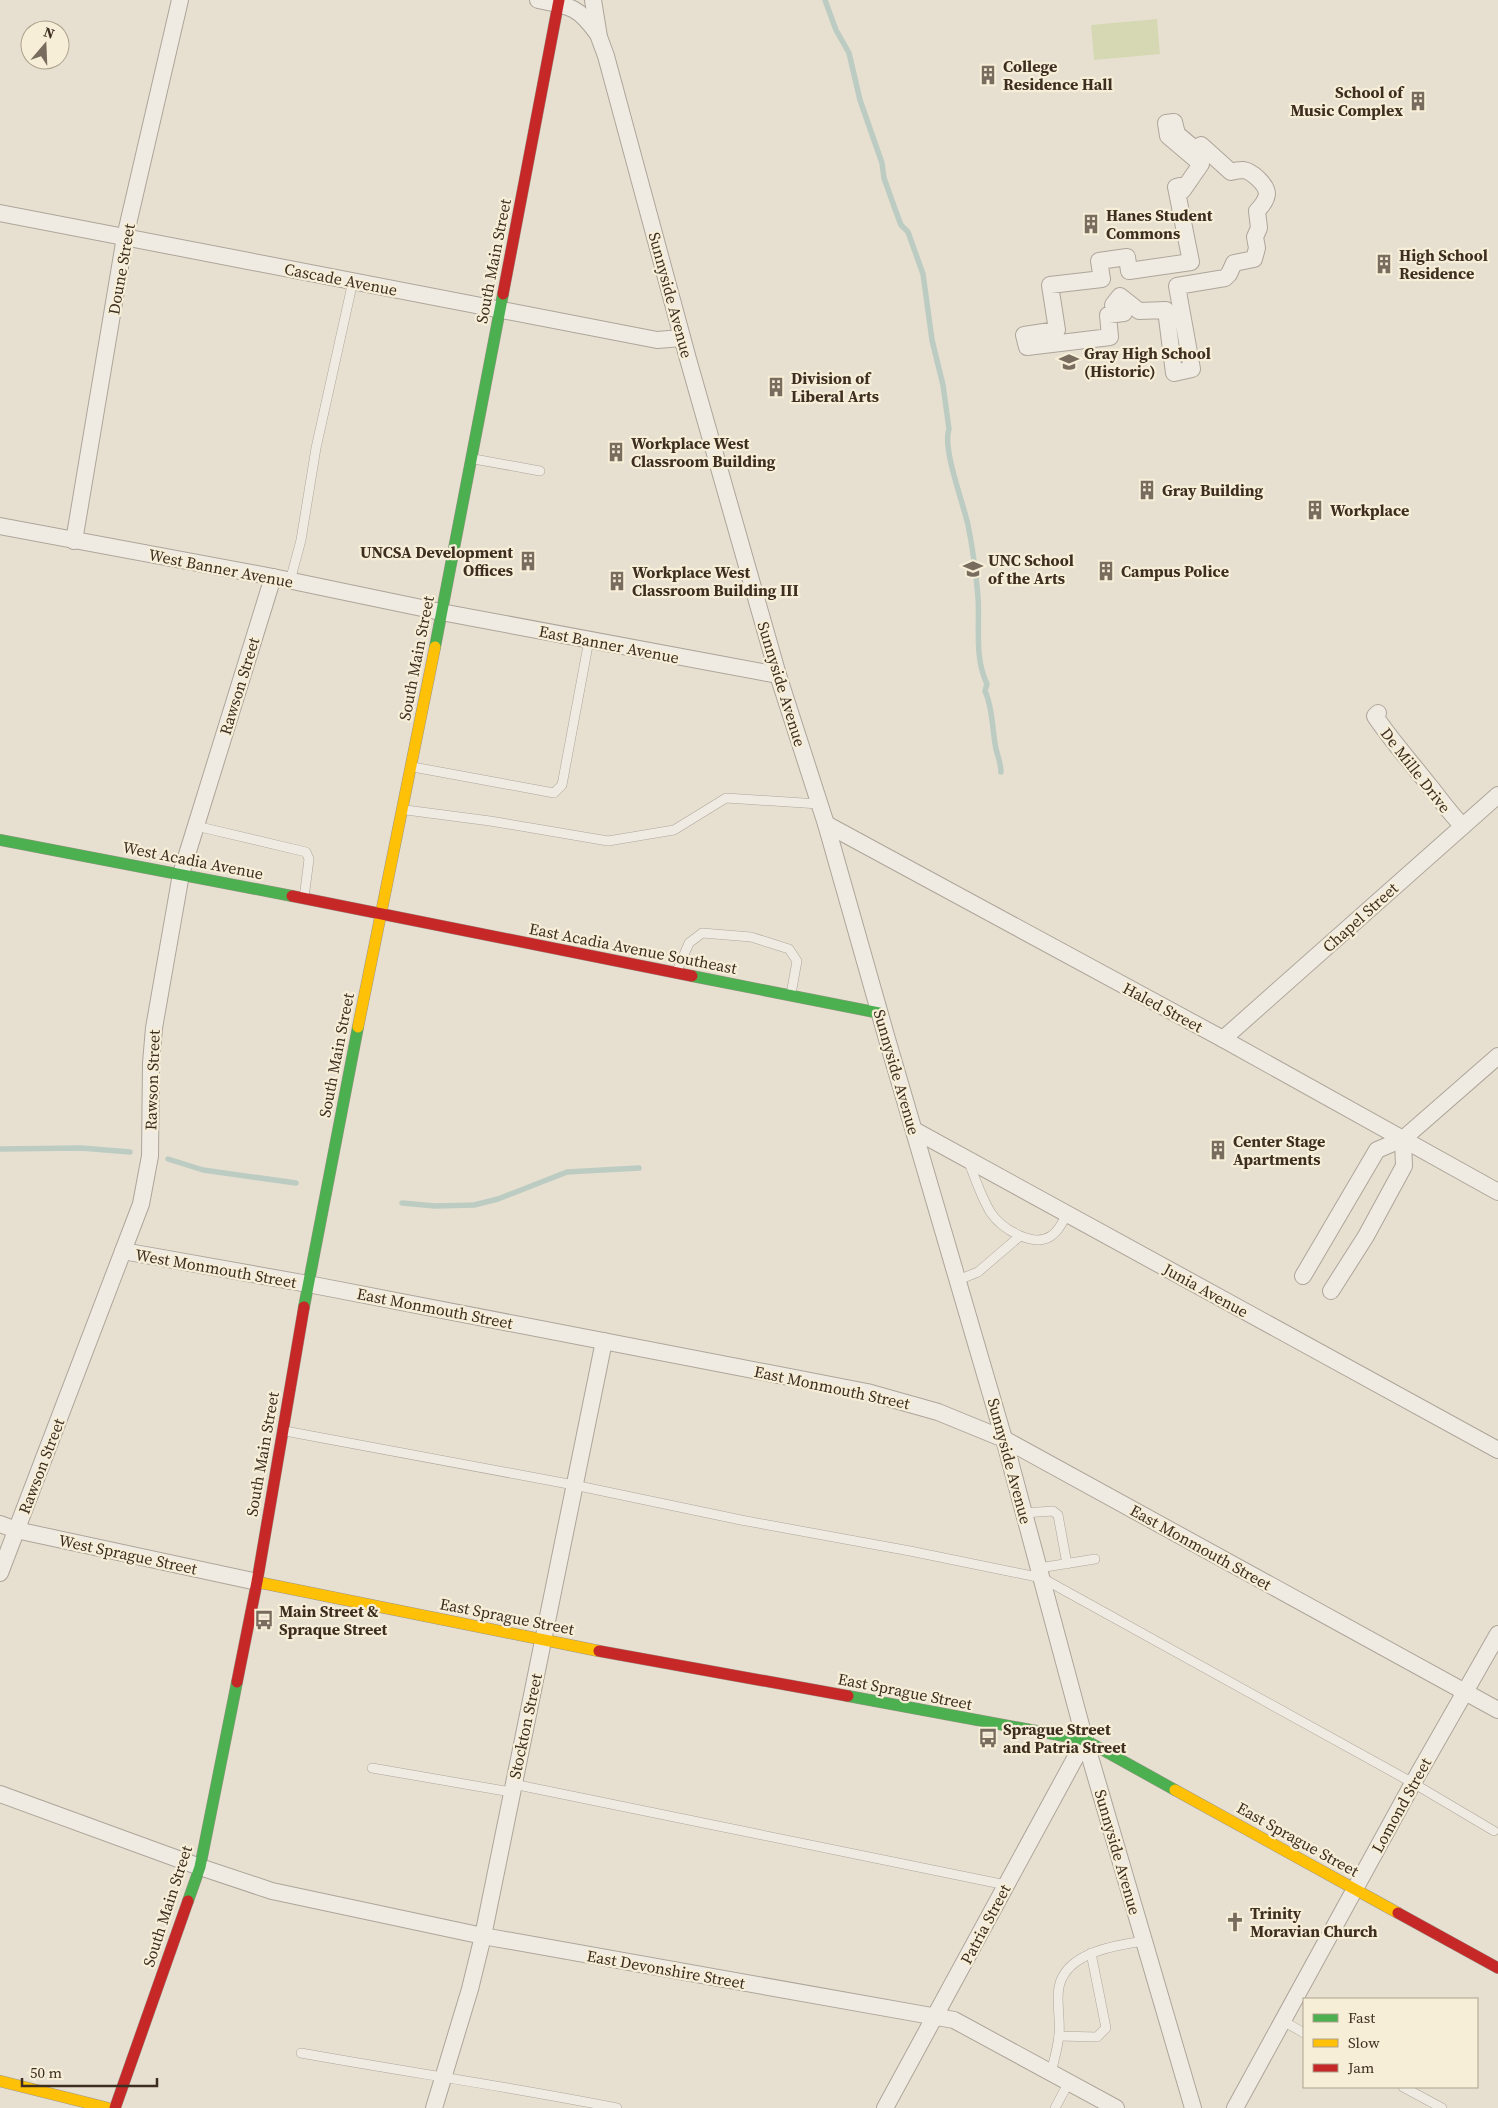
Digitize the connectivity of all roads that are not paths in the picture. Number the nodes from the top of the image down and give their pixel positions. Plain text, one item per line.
1 (180, 0) edge
2 (538, 0) edge
3 (593, 0) edge
4 (559, 2) edge
5 (599, 37) junction
6 (1174, 122) joint
7 (0, 213) edge
8 (125, 237) junction
9 (353, 281) junction
10 (501, 310) junction
11 (682, 338) junction
12 (471, 459) junction
13 (540, 471) dead end
14 (0, 526) edge
15 (74, 541) junction
16 (273, 577) junction
17 (290, 581) junction
18 (441, 612) junction
19 (590, 640) junction
20 (778, 675) junction
21 (1378, 713) dead end
22 (412, 767) junction
23 (1498, 795) edge
24 (819, 804) junction
25 (403, 809) junction
26 (826, 824) junction
27 (196, 826) junction
28 (1463, 826) junction
29 (0, 840) edge
30 (181, 874) junction
31 (304, 898) junction
32 (380, 913) junction
33 (676, 974) junction
34 (791, 997) junction
35 (879, 1013) junction
36 (1223, 1039) junction
37 (1498, 1056) edge
38 (914, 1130) junction
39 (1403, 1139) junction
40 (968, 1160) junction
41 (1498, 1192) edge
42 (1067, 1214) junction
43 (1020, 1236) junction
44 (124, 1252) junction
45 (1304, 1276) dead end
46 (958, 1280) junction
47 (308, 1284) junction
48 (1331, 1291) dead end
49 (604, 1341) junction
50 (283, 1431) junction
51 (1004, 1439) junction
52 (1498, 1450) edge
53 (574, 1485) junction
54 (1024, 1513) junction
55 (0, 1524) edge
56 (16, 1530) junction
57 (1095, 1560) dead end
58 (1067, 1564) junction
59 (0, 1573) edge
60 (1040, 1573) junction
61 (256, 1582) junction
62 (1498, 1634) edge
63 (542, 1640) junction
64 (1464, 1691) junction
65 (1498, 1710) edge
66 (1085, 1740) junction
67 (372, 1768) dead end
68 (1413, 1783) junction
69 (512, 1788) junction
70 (0, 1794) edge
71 (1494, 1832) dead end
72 (200, 1867) junction
73 (1006, 1886) junction
74 (1356, 1889) junction
75 (483, 1936) junction
76 (1144, 1941) junction
77 (1091, 1953) junction
78 (1498, 1968) edge
79 (934, 2018) junction
80 (1282, 2021) junction
81 (1303, 2032) edge
82 (1059, 2036) junction
83 (301, 2053) dead end
84 (1052, 2073) junction
85 (444, 2078) junction
86 (0, 2081) edge
87 (1069, 2082) junction
88 (1405, 2088) edge
89 (591, 2106) edge
90 (108, 2108) edge
91 (115, 2108) edge
92 (434, 2108) edge
93 (617, 2108) edge
94 (885, 2108) edge
95 (1055, 2108) edge
96 (1116, 2108) edge
97 (1193, 2108) edge
98 (1234, 2108) edge
99 (1442, 2108) edge

1 - 8 street, Doune Street
2 - 4 street, Sunnyside Avenue
3 - 5 street, Sunnyside Avenue
4 - 5 street, Sunnyside Avenue
4 - 10 main road, South Main Street
5 - 11 street, Sunnyside Avenue
6 - 6 street
7 - 8 street, Cascade Avenue
8 - 9 street, Cascade Avenue
8 - 15 street, Doune Street
9 - 10 street, Cascade Avenue
9 - 17 lane
10 - 11 street, Cascade Avenue
10 - 12 main road, South Main Street
11 - 20 street, Sunnyside Avenue
12 - 13 lane
12 - 18 main road, South Main Street
14 - 15 street, West Banner Avenue
15 - 16 street, West Banner Avenue
16 - 17 street, West Banner Avenue
16 - 27 street, Rawson Street
17 - 18 street, West Banner Avenue
18 - 19 street, East Banner Avenue
18 - 22 main road, South Main Street
19 - 20 street, East Banner Avenue
19 - 22 lane
20 - 24 street, Sunnyside Avenue
21 - 28 street, De Mille Drive
22 - 25 main road, South Main Street
23 - 28 street, Chapel Street
24 - 25 lane
24 - 26 street, Sunnyside Avenue
25 - 32 main road, South Main Street
26 - 35 street, Sunnyside Avenue
26 - 36 street, Haled Street
27 - 30 street, Rawson Street
27 - 31 lane
28 - 36 street, Chapel Street
29 - 30 main road, West Acadia Avenue
30 - 31 main road, West Acadia Avenue
30 - 44 street, Rawson Street
31 - 32 main road, West Acadia Avenue
32 - 33 main road, East Acadia Avenue Southeast
32 - 47 main road, South Main Street
33 - 34 main road, East Acadia Avenue Southeast
33 - 34 lane
34 - 35 main road, East Acadia Avenue Southeast
35 - 38 street, Sunnyside Avenue
36 - 39 street, Haled Street
37 - 39 street
38 - 40 street, Junia Avenue
38 - 46 street, Sunnyside Avenue
39 - 41 street, Haled Street
39 - 45 street
39 - 48 street
40 - 42 street, Junia Avenue
40 - 43 lane
42 - 43 lane
42 - 52 street, Junia Avenue
43 - 46 lane
44 - 47 street, West Monmouth Street
44 - 56 street, Rawson Street
46 - 51 street, Sunnyside Avenue
47 - 49 street, East Monmouth Street
47 - 50 main road, South Main Street
49 - 51 street, East Monmouth Street
49 - 53 street, Stockton Street
50 - 53 lane
50 - 61 main road, South Main Street
51 - 54 street, Sunnyside Avenue
51 - 64 street, East Monmouth Street
53 - 60 lane
53 - 63 street, Stockton Street
54 - 58 lane
54 - 60 street, Sunnyside Avenue
55 - 56 street, West Sprague Street
56 - 59 street, Rawson Street
56 - 61 street, West Sprague Street
57 - 58 lane
58 - 60 lane
60 - 66 street, Sunnyside Avenue
60 - 68 lane
61 - 63 main road, East Sprague Street
61 - 72 main road, South Main Street
62 - 64 street, Lomond Street
63 - 66 main road, East Sprague Street
63 - 69 street, Stockton Street
64 - 65 street, East Monmouth Street
64 - 68 street, Lomond Street
66 - 73 street, Patria Street
66 - 74 main road, East Sprague Street
66 - 76 street, Sunnyside Avenue
67 - 69 lane
68 - 71 lane
68 - 74 street, Lomond Street
69 - 73 lane
69 - 75 street, Stockton Street
70 - 72 street, East Devonshire Street
72 - 75 street, East Devonshire Street
72 - 91 main road, South Main Street
73 - 79 street, Patria Street
74 - 78 main road, East Sprague Street
74 - 80 street, Lomond Street
75 - 79 street, East Devonshire Street
75 - 85 street, Stockton Street
76 - 77 lane
76 - 97 street, Sunnyside Avenue
77 - 82 lane
77 - 82 lane
79 - 84 street, East Devonshire Street
79 - 94 street, Patria Street
80 - 81 lane
80 - 98 street, Lomond Street
82 - 84 lane
83 - 85 lane
84 - 87 street, East Devonshire Street
85 - 89 lane
85 - 92 street, Stockton Street
86 - 90 main road
87 - 95 lane
87 - 96 street, East Devonshire Street
88 - 99 lane
89 - 93 lane

